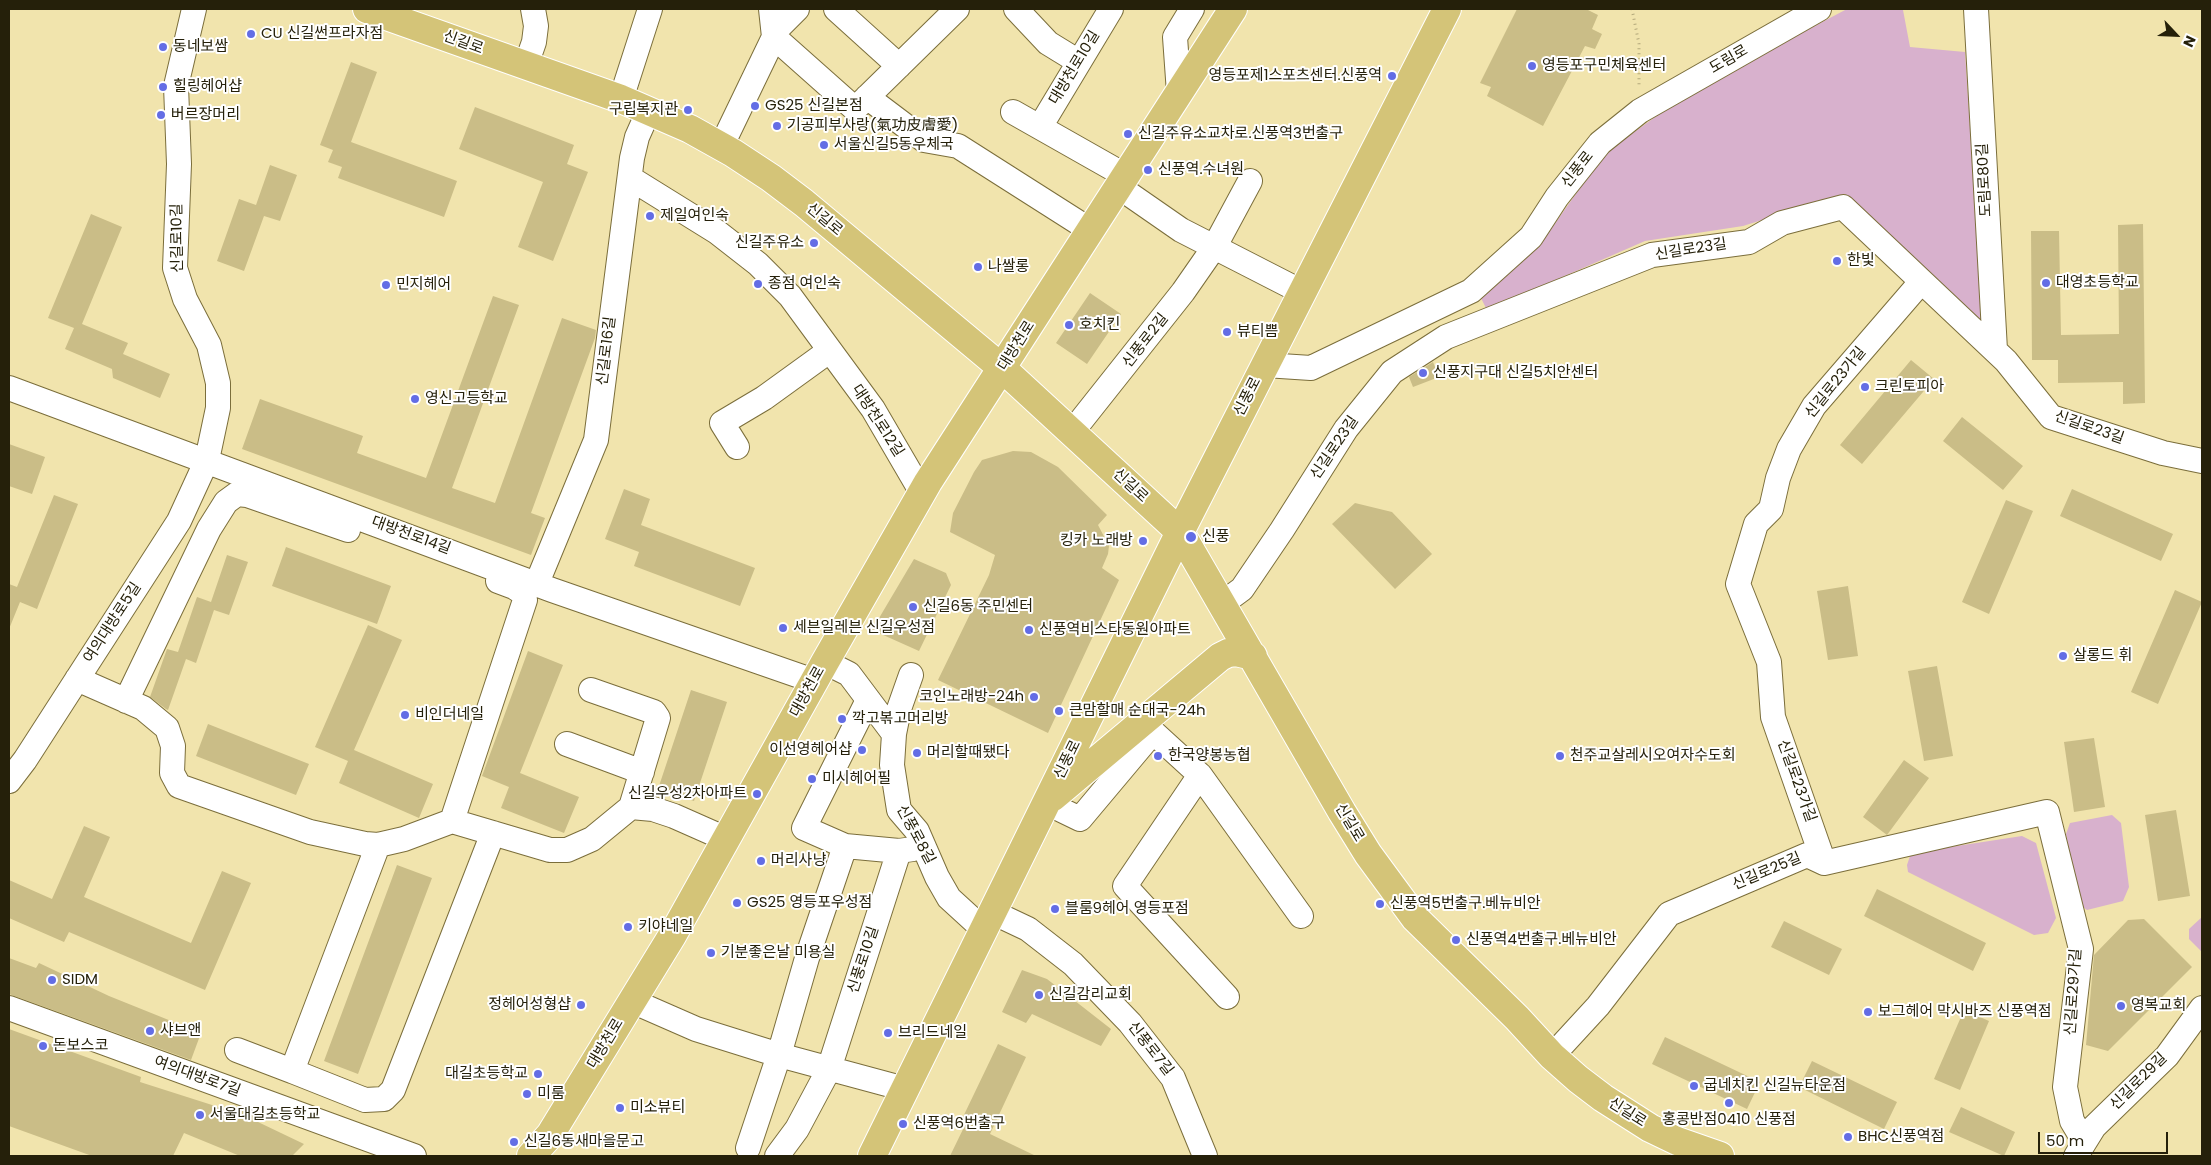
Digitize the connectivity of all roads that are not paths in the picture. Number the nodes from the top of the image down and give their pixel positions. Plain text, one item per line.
1 (194, 9) edge
2 (533, 9) edge
3 (650, 9) edge
4 (771, 9) edge
5 (797, 9) edge
6 (836, 9) edge
7 (1111, 9) edge
8 (1192, 9) edge
9 (1233, 9) edge
10 (1447, 9) edge
11 (1819, 9) edge
12 (1976, 9) edge
13 (381, 12) edge
14 (946, 12) edge
15 (1024, 12) edge
16 (774, 37) junction
17 (1079, 62) junction
18 (526, 65) junction
19 (899, 66) junction
20 (1179, 93) junction
21 (867, 98) junction
22 (621, 99) junction
23 (649, 110) junction
24 (1013, 112) dead end
25 (1640, 112) joint
26 (1040, 127) junction
27 (721, 147) junction
28 (630, 178) junction
29 (1122, 181) junction
30 (1250, 181) dead end
31 (1090, 230) junction
32 (1215, 246) junction
33 (1921, 282) junction
34 (1302, 292) junction
35 (829, 350) junction
36 (1995, 350) junction
37 (1265, 365) junction
38 (1003, 369) junction
39 (9, 388) edge
40 (1072, 432) junction
41 (737, 447) dead end
42 (207, 460) junction
43 (2202, 461) edge
44 (922, 493) junction
45 (1180, 532) junction
46 (537, 583) junction
47 (1223, 603) junction
48 (1253, 656) junction
49 (819, 671) junction
50 (911, 675) dead end
51 (77, 679) junction
52 (591, 690) dead end
53 (126, 701) junction
54 (882, 707) junction
55 (567, 744) dead end
56 (642, 772) junction
57 (1200, 775) junction
58 (9, 781) edge
59 (1046, 803) junction
60 (631, 807) junction
61 (2048, 812) joint
62 (452, 821) junction
63 (493, 833) junction
64 (726, 839) junction
65 (378, 845) junction
66 (845, 846) junction
67 (924, 848) junction
68 (899, 851) junction
69 (1824, 863) junction
70 (1301, 916) dead end
71 (988, 921) junction
72 (1228, 997) dead end
73 (632, 1001) junction
74 (9, 1008) edge
75 (2202, 1008) edge
76 (237, 1050) dead end
77 (778, 1055) junction
78 (1552, 1056) junction
79 (829, 1069) junction
80 (292, 1071) junction
81 (905, 1089) junction
82 (748, 1148) dead end
83 (2080, 1149) edge
84 (536, 1154) edge
85 (414, 1156) edge
86 (777, 1156) edge
87 (872, 1156) edge
88 (1205, 1156) edge
89 (1720, 1156) edge

1 - 42 street, 신길로10길
2 - 18 street
3 - 22 street
4 - 16 street
5 - 16 street
6 - 19 street
7 - 17 street, 대방천로10길
8 - 20 street
9 - 20 main road, 대방천로
10 - 34 main road, 신풍로
11 - 25 street, 도림로
12 - 36 street, 도림로80길
13 - 18 main road, 신길로
14 - 19 street
15 - 17 street
16 - 21 street
16 - 27 street
17 - 26 street, 대방천로10길
18 - 22 main road, 신길로
19 - 21 street
20 - 29 main road, 대방천로
21 - 31 street
22 - 23 main road, 신길로
23 - 27 main road, 신길로
23 - 28 street, 신길로16길
24 - 26 street
25 - 37 street, 신풍로
26 - 29 street
27 - 38 main road, 신길로
28 - 35 street, 대방천로12길
28 - 46 street, 신길로16길
29 - 31 main road, 대방천로
29 - 32 street
30 - 32 street, 신풍로2길
31 - 38 main road, 대방천로
32 - 34 street
32 - 40 street, 신풍로2길
33 - 36 street, 신길로23길
33 - 47 street, 신길로23길
33 - 69 street, 신길로23가길
34 - 37 main road, 신풍로
35 - 41 street
35 - 44 street, 대방천로12길
36 - 43 street, 신길로23길
37 - 45 main road, 신풍로
38 - 40 main road, 신길로
38 - 44 main road, 대방천로
39 - 42 street, 대방천로14길
40 - 45 main road, 신길로
42 - 46 street, 대방천로14길
42 - 51 street, 여의대방로5길
44 - 49 main road, 대방천로
45 - 47 main road, 신길로
45 - 59 main road, 신풍로
46 - 49 street, 대방천로14길
47 - 48 main road, 신길로
48 - 59 main road
48 - 78 main road, 신길로
49 - 54 street, 신풍로8길
49 - 64 main road, 대방천로
50 - 54 street
51 - 53 street
51 - 58 street, 여의대방로5길
52 - 56 street
53 - 62 street
53 - 65 street
54 - 66 street
54 - 67 street, 신풍로8길
55 - 56 street
56 - 60 street
57 - 59 street
57 - 70 street
57 - 72 street
59 - 71 main road, 신풍로
60 - 63 street
60 - 64 street
61 - 69 street, 신길로25길
61 - 83 street, 신길로29가길
62 - 63 street
62 - 65 street
63 - 80 street
64 - 73 main road, 대방천로
65 - 80 street
66 - 68 street
66 - 77 street
67 - 68 street
67 - 71 street, 신풍로8길
68 - 79 street, 신풍로10길
69 - 78 street, 신길로25길
71 - 81 main road, 신풍로
71 - 88 street, 신풍로7길
73 - 77 street
73 - 84 main road, 대방천로
74 - 85 street, 여의대방로7길
75 - 83 street, 신길로29길
76 - 80 street
77 - 79 street
77 - 82 street
78 - 89 main road, 신길로
79 - 81 street
79 - 86 street, 신풍로10길
81 - 87 main road, 신풍로

